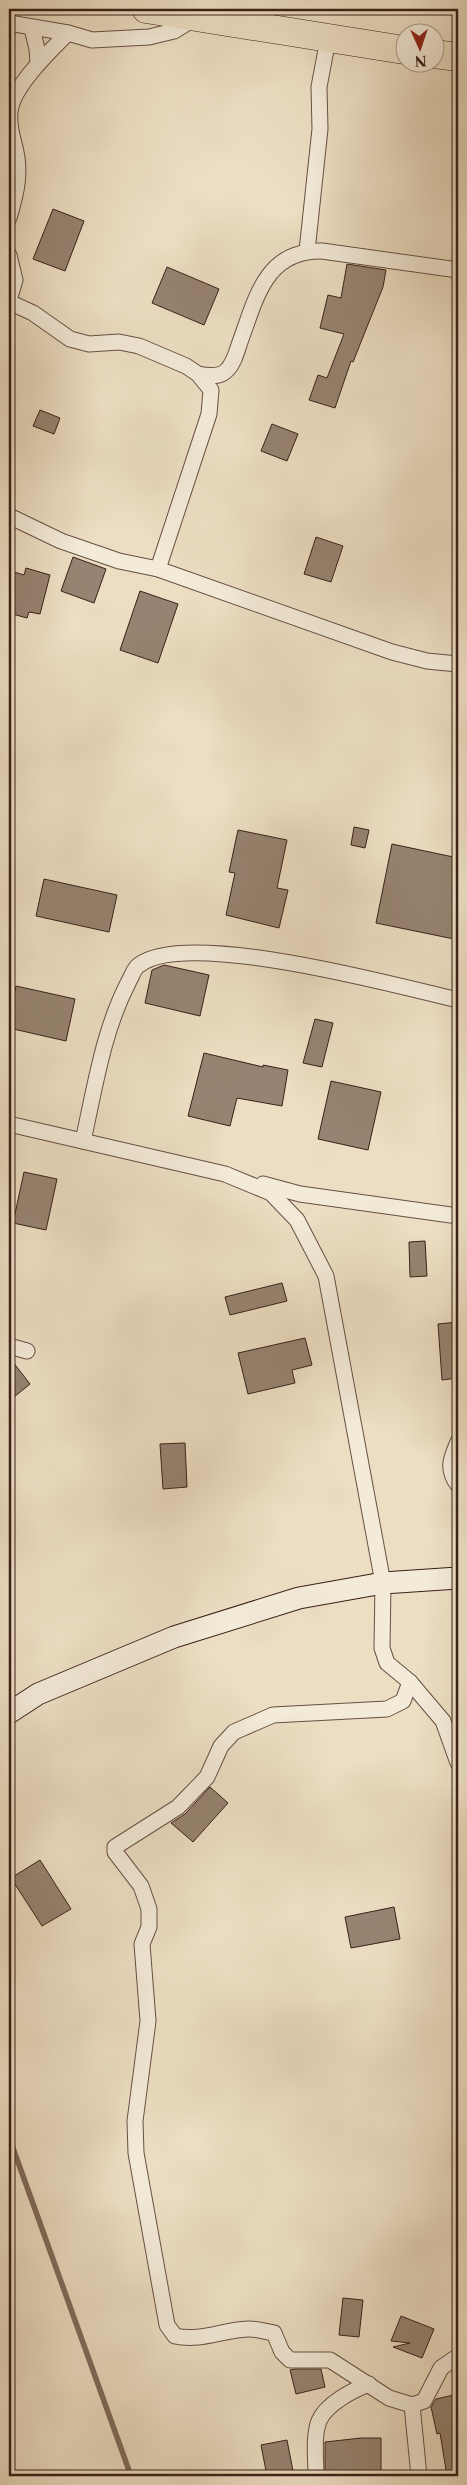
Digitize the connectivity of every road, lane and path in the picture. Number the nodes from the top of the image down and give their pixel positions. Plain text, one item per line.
1 (146, 9) edge
2 (195, 18) junction
3 (9, 23) edge
4 (32, 28) junction
5 (68, 33) junction
6 (328, 39) junction
7 (394, 49) edge
8 (444, 55) edge
9 (458, 57) edge
10 (38, 63) junction
11 (13, 95) edge
12 (9, 218) edge
13 (307, 251) junction
14 (9, 254) edge
15 (458, 270) edge
16 (9, 301) edge
17 (198, 374) junction
18 (9, 516) edge
19 (158, 570) junction
20 (458, 664) edge
21 (458, 1000) edge
22 (9, 1124) edge
23 (84, 1141) junction
24 (225, 1174) junction
25 (458, 1216) edge
26 (9, 1346) edge
27 (27, 1351) dead end
28 (458, 1442) edge
29 (458, 1484) edge
30 (458, 1578) edge
31 (383, 1583) junction
32 (410, 1682) junction
33 (9, 1713) edge
34 (458, 1763) edge
35 (458, 2360) edge
36 (369, 2384) junction
37 (412, 2405) junction
38 (316, 2476) edge
39 (419, 2476) edge

1 - 2 highway
2 - 5 street
2 - 6 highway
3 - 4 street
4 - 5 street
4 - 10 street
5 - 10 street
6 - 7 highway
6 - 13 street
8 - 9 highway
10 - 11 street
11 - 12 street
13 - 15 street
13 - 17 street
14 - 16 street
16 - 17 street
17 - 19 street
18 - 19 street
19 - 20 street
21 - 23 street
22 - 23 street
23 - 24 street
24 - 25 street
24 - 31 street
26 - 27 street
28 - 29 street
30 - 31 street
31 - 32 street
31 - 33 street
32 - 34 street
32 - 36 street
35 - 37 street
36 - 37 street
36 - 38 street
37 - 39 street

